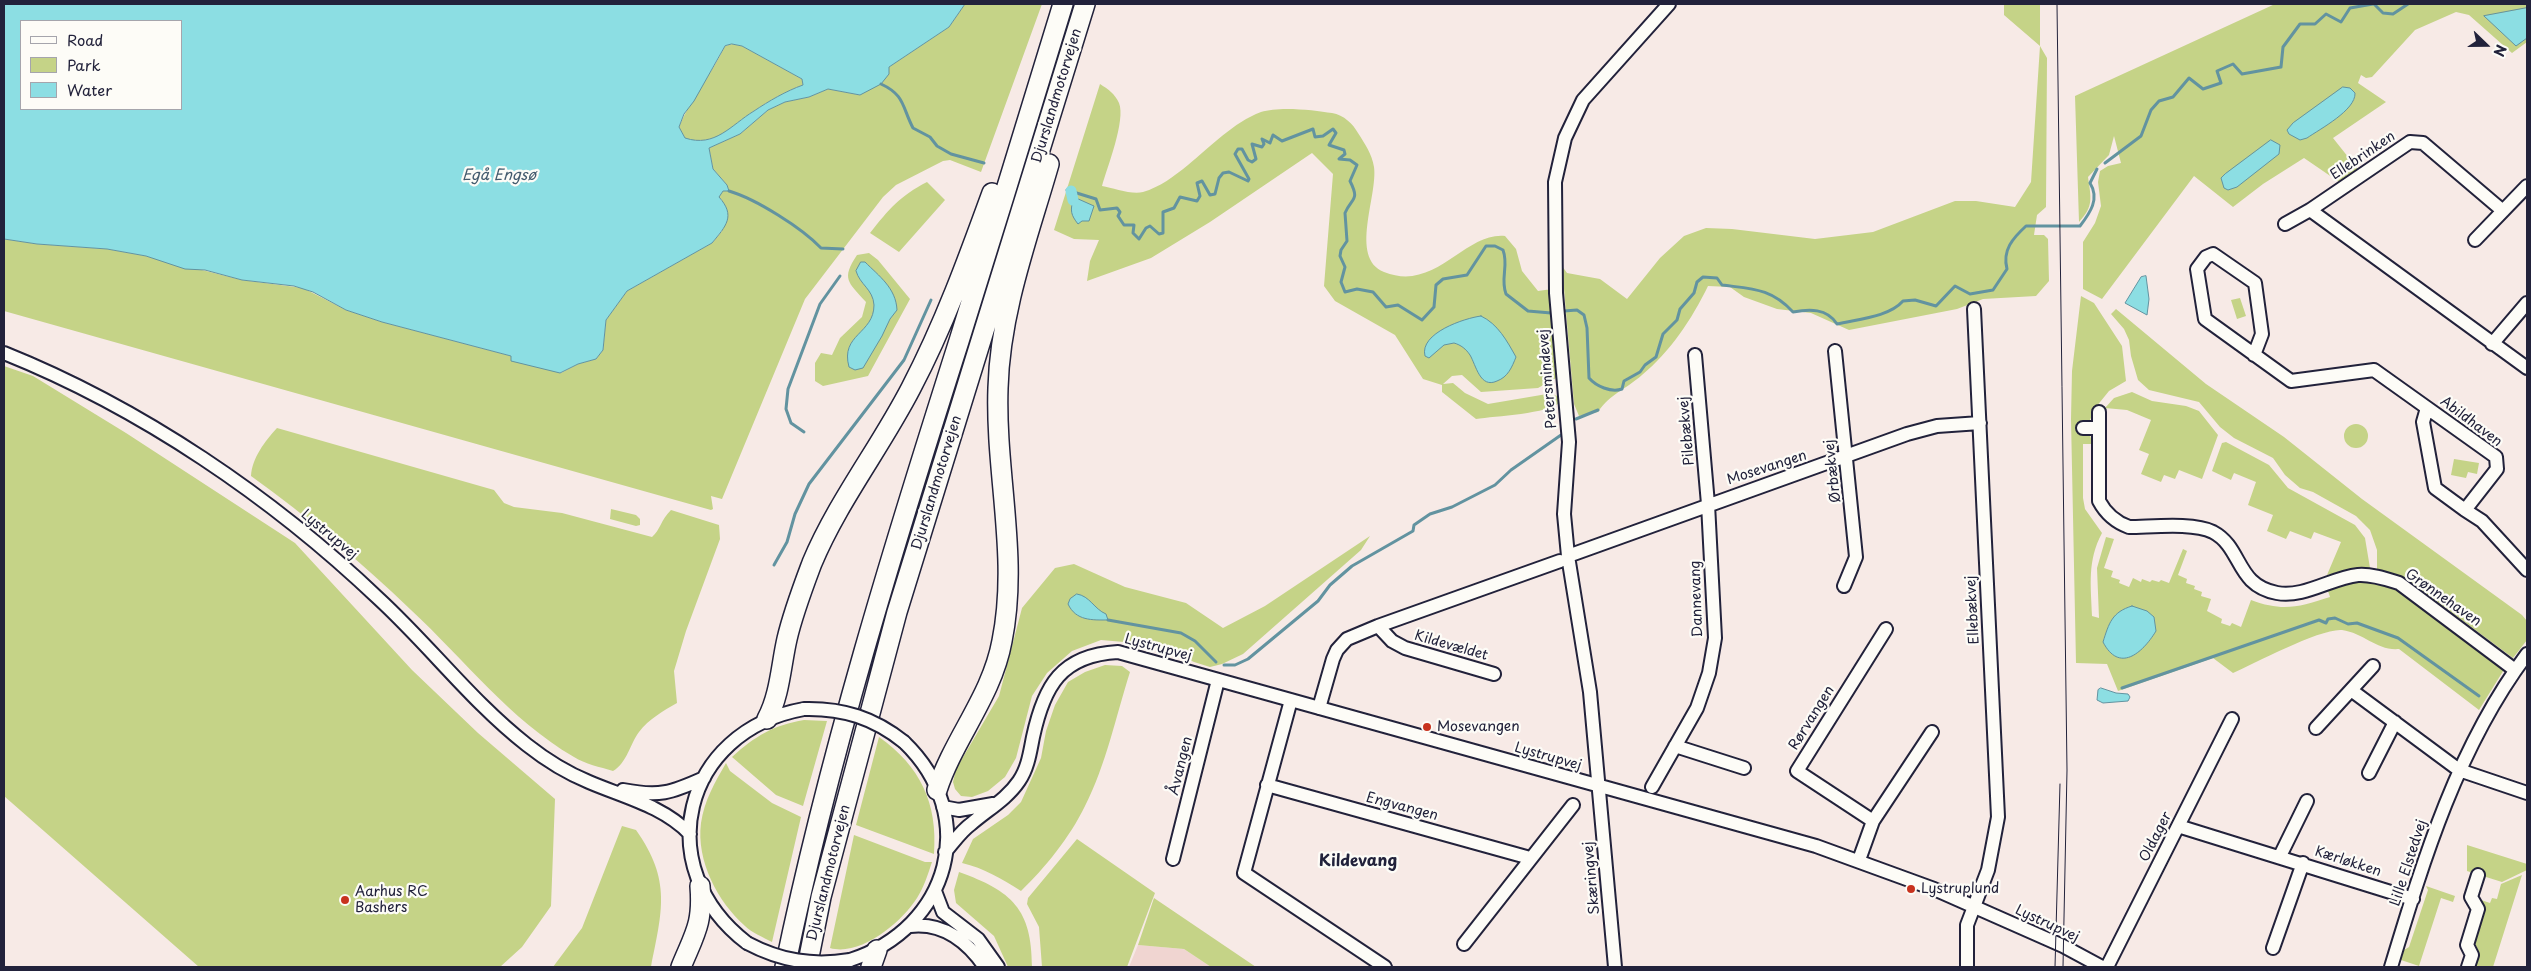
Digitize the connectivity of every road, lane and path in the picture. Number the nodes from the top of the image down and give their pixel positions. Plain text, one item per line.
1 (1063, 4) edge
2 (1085, 4) edge
3 (1094, 4) edge
4 (1669, 4) edge
5 (2527, 186) edge
6 (2310, 210) junction
7 (2503, 211) junction
8 (2286, 224) dead end
9 (2475, 240) dead end
10 (2527, 303) edge
11 (1974, 309) dead end
12 (2492, 344) junction
13 (1835, 351) dead end
14 (4, 353) edge
15 (1695, 355) dead end
16 (2254, 355) junction
17 (2527, 368) edge
18 (2427, 408) junction
19 (2099, 412) dead end
20 (1980, 423) junction
21 (2083, 428) dead end
22 (2098, 428) junction
23 (1847, 457) junction
24 (1708, 504) junction
25 (2465, 510) junction
26 (1564, 559) junction
27 (2527, 570) edge
28 (1844, 586) dead end
29 (1378, 626) junction
30 (1886, 629) dead end
31 (2527, 654) edge
32 (2373, 666) dead end
33 (2516, 670) junction
34 (1494, 674) dead end
35 (1218, 680) junction
36 (2351, 690) junction
37 (1291, 700) junction
38 (1319, 708) junction
39 (767, 719) junction
40 (2232, 720) dead end
41 (2395, 722) junction
42 (2316, 728) dead end
43 (1932, 732) dead end
44 (1675, 746) junction
45 (1744, 768) dead end
46 (2459, 770) junction
47 (2369, 773) dead end
48 (704, 778) junction
49 (1267, 785) junction
50 (600, 786) junction
51 (1599, 787) junction
52 (1652, 788) dead end
53 (2527, 793) edge
54 (940, 799) junction
55 (2307, 801) dead end
56 (998, 803) junction
57 (1573, 806) dead end
58 (1873, 821) junction
59 (2178, 826) junction
60 (690, 834) junction
61 (945, 852) junction
62 (2280, 856) junction
63 (1530, 858) junction
64 (1173, 859) dead end
65 (1859, 860) junction
66 (2303, 863) junction
67 (2478, 875) dead end
68 (700, 886) junction
69 (935, 890) junction
70 (2412, 899) junction
71 (1973, 906) junction
72 (910, 926) junction
73 (1464, 944) dead end
74 (2273, 948) dead end
75 (874, 959) edge
76 (2395, 966) edge
77 (681, 967) edge
78 (785, 967) edge
79 (807, 967) edge
80 (985, 967) edge
81 (998, 967) edge
82 (1385, 967) edge
83 (1615, 967) edge
84 (1967, 967) edge
85 (2102, 967) edge
86 (2107, 967) edge
87 (2468, 967) edge

1 - 39 highway
1 - 78 highway, Djurslandmotorvejen
2 - 79 highway, Djurslandmotorvejen
3 - 54 highway
4 - 26 street, Petersmindevej
5 - 7 street
6 - 7 street, Ellebrinken
6 - 8 street, Ellebrinken
6 - 12 street
7 - 9 street
10 - 12 street
11 - 20 street, Ellebækvej
12 - 17 street
13 - 23 street, Ørbækvej
14 - 50 street, Lystrupvej
15 - 24 street, Pilebækvej
16 - 16 street, Abildhaven
16 - 18 street, Abildhaven
18 - 25 street, Abildhaven
18 - 25 street, Abildhaven
19 - 22 street, Grønnehaven
20 - 23 street, Mosevangen
20 - 71 street, Ellebækvej
21 - 22 street
22 - 33 street, Grønnehaven
23 - 24 street, Mosevangen
23 - 28 street, Ørbækvej
24 - 26 street, Mosevangen
24 - 44 street, Dannevang
25 - 27 street, Abildhaven
26 - 29 street, Mosevangen
26 - 51 street, Petersmindevej
29 - 34 street, Kildevældet
29 - 38 street, Mosevangen
30 - 58 street, Rørvangen
31 - 33 street, Lille Elstedvej
32 - 36 street
33 - 46 street, Lille Elstedvej
35 - 37 street, Lystrupvej
35 - 56 street, Lystrupvej
35 - 64 street, Åvangen
36 - 41 street
36 - 42 street
37 - 38 street, Lystrupvej
37 - 49 street
38 - 51 street, Lystrupvej
39 - 48 street
39 - 54 street, bridge
40 - 59 street, Oldager
41 - 46 street
41 - 47 street
43 - 58 street
44 - 45 street
44 - 52 street, Dannevang
46 - 53 street
46 - 70 street, Lille Elstedvej
48 - 50 street, Lystrupvej
48 - 60 street
49 - 63 street, Engvangen
49 - 82 street
50 - 60 street, Lystrupvej
51 - 65 street, Lystrupvej
51 - 83 street, Skæringvej
54 - 56 street
54 - 61 street
55 - 62 street
56 - 61 street, Lystrupvej
57 - 63 street
58 - 65 street
59 - 62 street, Kærløkken
59 - 86 street, Oldager
60 - 68 street
61 - 69 street
62 - 66 street, Kærløkken
63 - 73 street
65 - 71 street, Lystrupvej
66 - 70 street, Kærløkken
66 - 74 street, Kærløkken
67 - 87 street
68 - 75 street, bridge
68 - 77 highway
69 - 72 street
69 - 81 street
70 - 76 street, Lille Elstedvej
71 - 84 street
71 - 85 street, Lystrupvej
72 - 75 street
72 - 80 street

